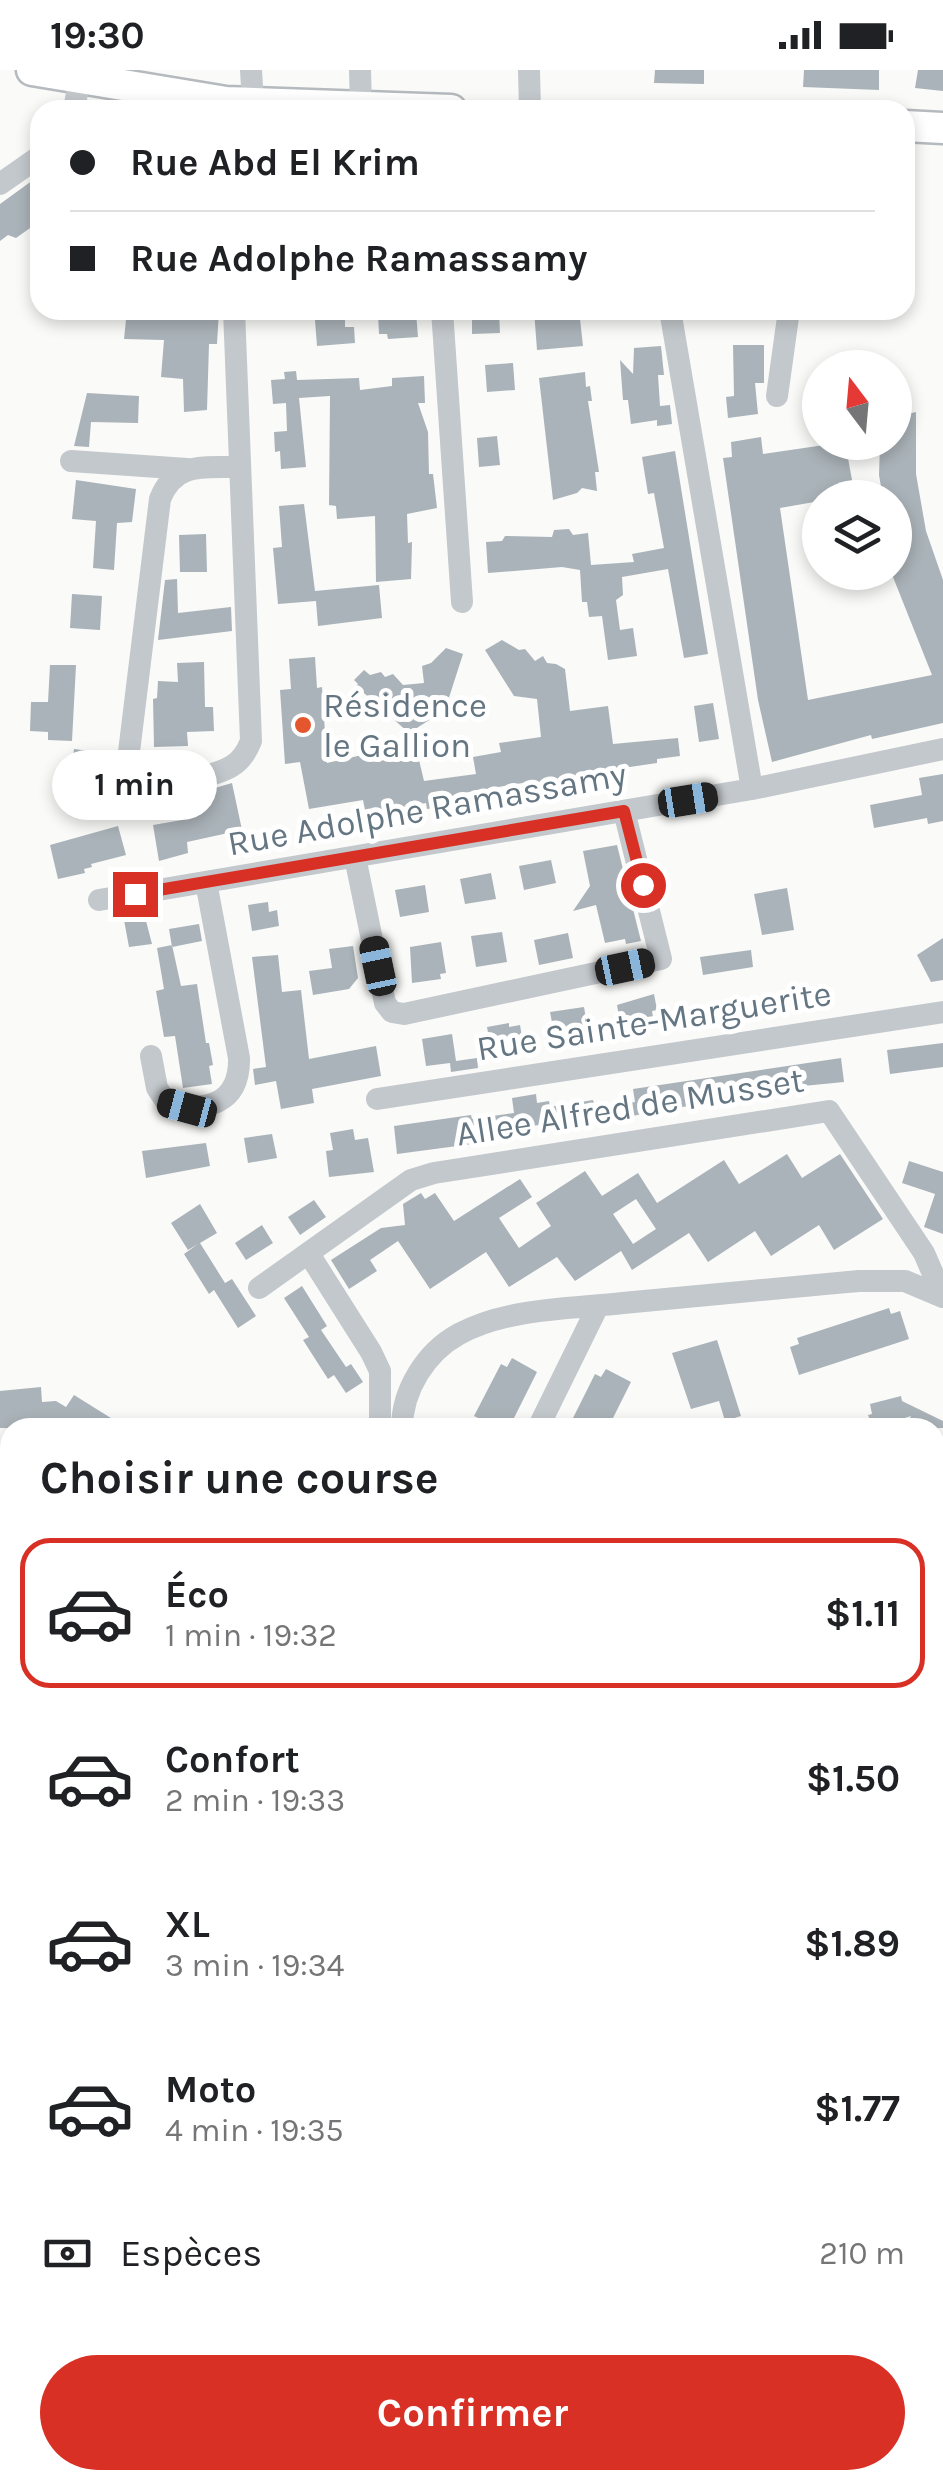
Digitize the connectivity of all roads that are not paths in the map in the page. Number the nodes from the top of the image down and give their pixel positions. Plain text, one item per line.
1 (32, 70) edge
2 (251, 70) edge
3 (360, 70) edge
4 (529, 70) edge
5 (75, 88) edge
6 (188, 100) edge
7 (237, 100) edge
8 (361, 100) edge
9 (530, 100) edge
10 (915, 127) edge
11 (943, 128) edge
12 (30, 163) edge
13 (0, 184) edge
14 (234, 320) edge
15 (443, 320) edge
16 (672, 320) edge
17 (788, 320) edge
18 (777, 396) dead end
19 (71, 462) dead end
20 (240, 467) junction
21 (188, 469) junction
22 (462, 602) dead end
23 (943, 749) edge
24 (752, 789) junction
25 (624, 811) junction
26 (354, 857) junction
27 (206, 882) junction
28 (100, 900) dead end
29 (943, 1012) edge
30 (151, 1056) dead end
31 (376, 1099) dead end
32 (309, 1254) junction
33 (258, 1288) dead end
34 (943, 1297) edge
35 (598, 1306) junction
36 (380, 1418) edge
37 (404, 1418) edge
38 (543, 1418) edge

1 - 5 main road
2 - 7 street
3 - 8 street
4 - 9 street
5 - 6 main road
10 - 11 main road
12 - 13 street
14 - 20 street
15 - 22 street
16 - 24 street
17 - 18 street
19 - 21 street
20 - 21 street
20 - 21 street
23 - 24 street, Rue Adolphe Ramassamy
24 - 25 street, Rue Adolphe Ramassamy
25 - 26 street, Rue Adolphe Ramassamy
25 - 26 street
26 - 27 street, Rue Adolphe Ramassamy
27 - 28 street, Rue Adolphe Ramassamy
27 - 30 street
29 - 31 street, Rue Sainte-Marguerite
32 - 33 street, Allee Alfred de Musset
32 - 34 street, Allee Alfred de Musset
32 - 36 street
34 - 35 street
35 - 37 street
35 - 38 street

